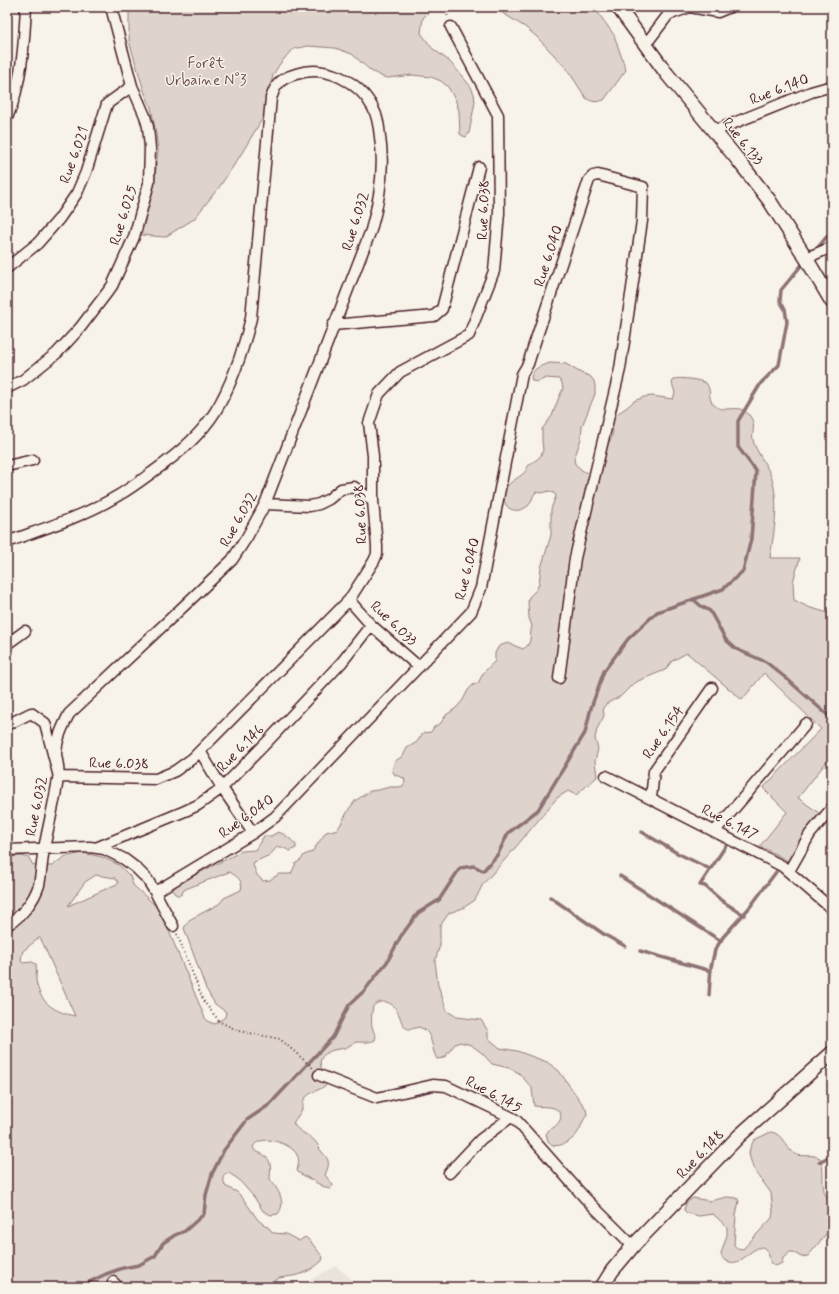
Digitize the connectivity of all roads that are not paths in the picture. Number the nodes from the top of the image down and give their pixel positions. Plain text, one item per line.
1 (26, 7) edge
2 (111, 7) edge
3 (618, 7) edge
4 (730, 7) edge
5 (451, 27) dead end
6 (647, 45) junction
7 (132, 86) junction
8 (832, 86) edge
9 (7, 118) edge
10 (714, 131) junction
11 (479, 167) dead end
12 (832, 247) edge
13 (806, 258) junction
14 (7, 268) edge
15 (832, 302) edge
16 (333, 326) junction
17 (7, 388) edge
18 (33, 460) dead end
19 (7, 466) edge
20 (373, 501) junction
21 (265, 504) junction
22 (7, 542) edge
23 (349, 600) junction
24 (371, 625) junction
25 (25, 631) dead end
26 (7, 644) edge
27 (419, 667) junction
28 (559, 678) dead end
29 (712, 688) dead end
30 (806, 724) dead end
31 (7, 725) edge
32 (200, 751) junction
33 (606, 776) dead end
34 (59, 777) junction
35 (222, 788) junction
36 (651, 798) junction
37 (832, 808) edge
38 (715, 831) junction
39 (253, 833) junction
40 (98, 847) junction
41 (44, 848) junction
42 (7, 850) edge
43 (789, 871) junction
44 (155, 892) junction
45 (832, 909) edge
46 (7, 925) edge
47 (173, 926) road end
48 (831, 1055) edge
49 (319, 1075) road end
50 (511, 1117) junction
51 (450, 1173) dead end
52 (633, 1246) junction
53 (602, 1287) edge

1 - 9 street
2 - 7 street, Rue 6.025
3 - 6 street, Rue 6.133
4 - 6 street
5 - 20 street, Rue 6.038
6 - 10 street, Rue 6.133
7 - 14 street, Rue 6.021
7 - 17 street, Rue 6.025
8 - 10 street, Rue 6.140
10 - 13 street, Rue 6.133
11 - 16 street
12 - 13 street
13 - 15 street, Rue 6.133
16 - 21 street, Rue 6.032
16 - 22 street, Rue 6.032
18 - 19 street
20 - 21 street
20 - 23 street, Rue 6.038
21 - 34 street, Rue 6.032
23 - 24 street, Rue 6.033
23 - 32 street, Rue 6.038
24 - 27 street, Rue 6.033
24 - 35 street, Rue 6.146
25 - 26 street
27 - 28 street, Rue 6.040
27 - 39 street, Rue 6.040
29 - 36 street, Rue 6.154
30 - 38 street
31 - 34 street
32 - 34 street, Rue 6.038
32 - 35 street
33 - 36 street, Rue 6.147
34 - 41 street, Rue 6.032
35 - 39 street
35 - 40 street, Rue 6.146
36 - 38 street, Rue 6.147
37 - 43 street
38 - 43 street, Rue 6.147
39 - 44 street, Rue 6.040
40 - 41 street
40 - 44 street
41 - 42 street
41 - 46 street, Rue 6.032
43 - 45 street, Rue 6.147
44 - 47 street
48 - 52 street, Rue 6.148
49 - 50 street, Rue 6.145
50 - 51 street
50 - 52 street, Rue 6.145
52 - 53 street, Rue 6.148

